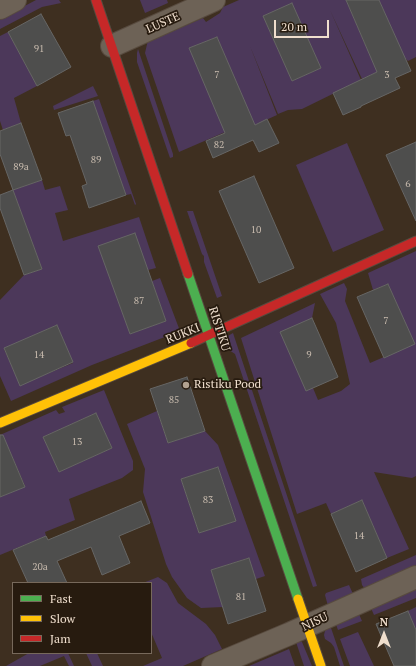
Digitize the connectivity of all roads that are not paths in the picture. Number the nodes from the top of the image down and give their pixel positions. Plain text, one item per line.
1 (15, 0) edge
2 (96, 0) edge
3 (214, 0) edge
4 (0, 8) edge
5 (112, 46) junction
6 (416, 241) edge
7 (209, 336) junction
8 (0, 423) edge
9 (416, 577) edge
10 (307, 626) junction
11 (213, 666) edge
12 (321, 666) edge

1 - 4 street
2 - 5 street, RISTIKU
3 - 5 street, LUSTE
5 - 7 street, RISTIKU
6 - 7 street, RUKKI
7 - 8 street, RUKKI
7 - 10 street, RISTIKU
9 - 10 street, NISU
10 - 11 street, NISU
10 - 12 street, RISTIKU

